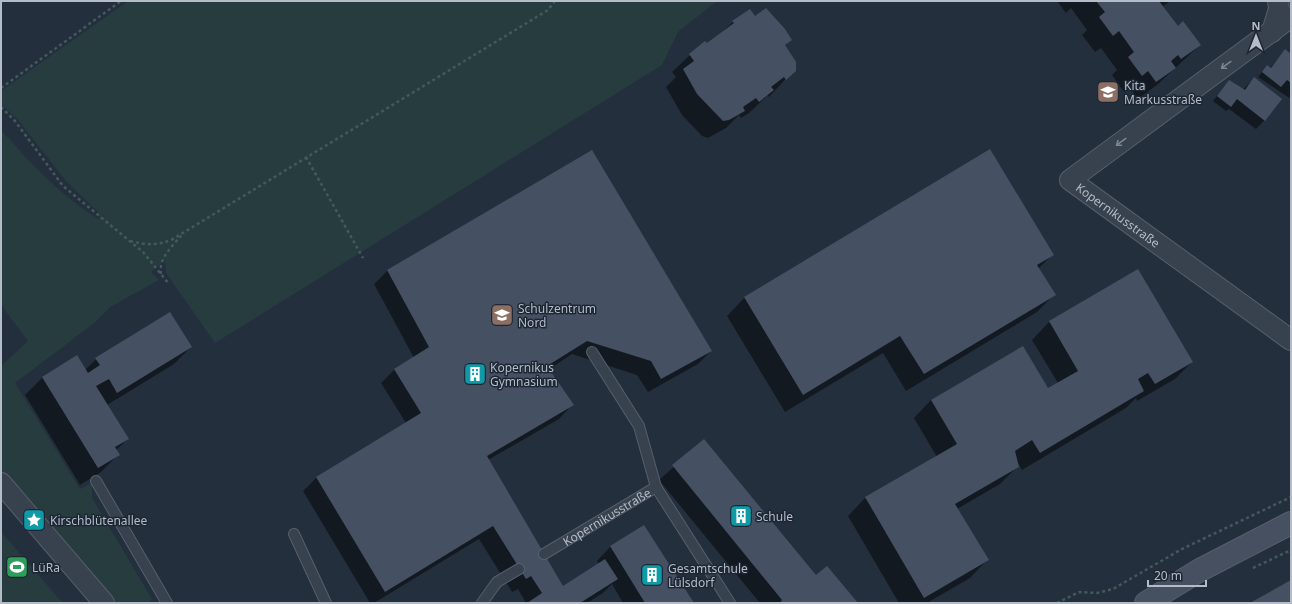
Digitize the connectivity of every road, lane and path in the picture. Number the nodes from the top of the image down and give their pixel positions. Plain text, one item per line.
1 (121, 1) edge
2 (555, 1) edge
3 (1278, 1) edge
4 (1291, 17) edge
5 (1272, 32) junction
6 (1, 88) edge
7 (1, 108) edge
8 (306, 158) junction
9 (185, 232) junction
10 (130, 241) junction
11 (364, 258) dead end
12 (162, 277) junction
13 (170, 284) dead end
14 (1291, 340) edge
15 (592, 352) dead end
16 (96, 481) dead end
17 (1, 483) edge
18 (656, 487) junction
19 (1291, 497) edge
20 (1291, 523) edge
21 (294, 534) dead end
22 (544, 554) dead end
23 (519, 569) dead end
24 (104, 603) edge
25 (167, 603) edge
26 (326, 603) edge
27 (482, 603) edge
28 (730, 603) edge
29 (1057, 603) edge
30 (1146, 603) edge

1 - 6 path
2 - 8 path
3 - 5 street
4 - 5 street, Kopernikusstraße
5 -> 14 street, Kopernikusstraße
7 - 10 path
8 - 9 path
8 - 11 path
9 - 10 path
9 - 12 path
10 - 12 path
12 - 13 path
15 - 18 lane
16 - 25 lane
17 - 24 street
18 - 22 lane, Kopernikusstraße
18 - 28 lane, Kopernikusstraße
19 - 29 path
20 - 30 street
21 - 26 lane
23 - 27 lane

